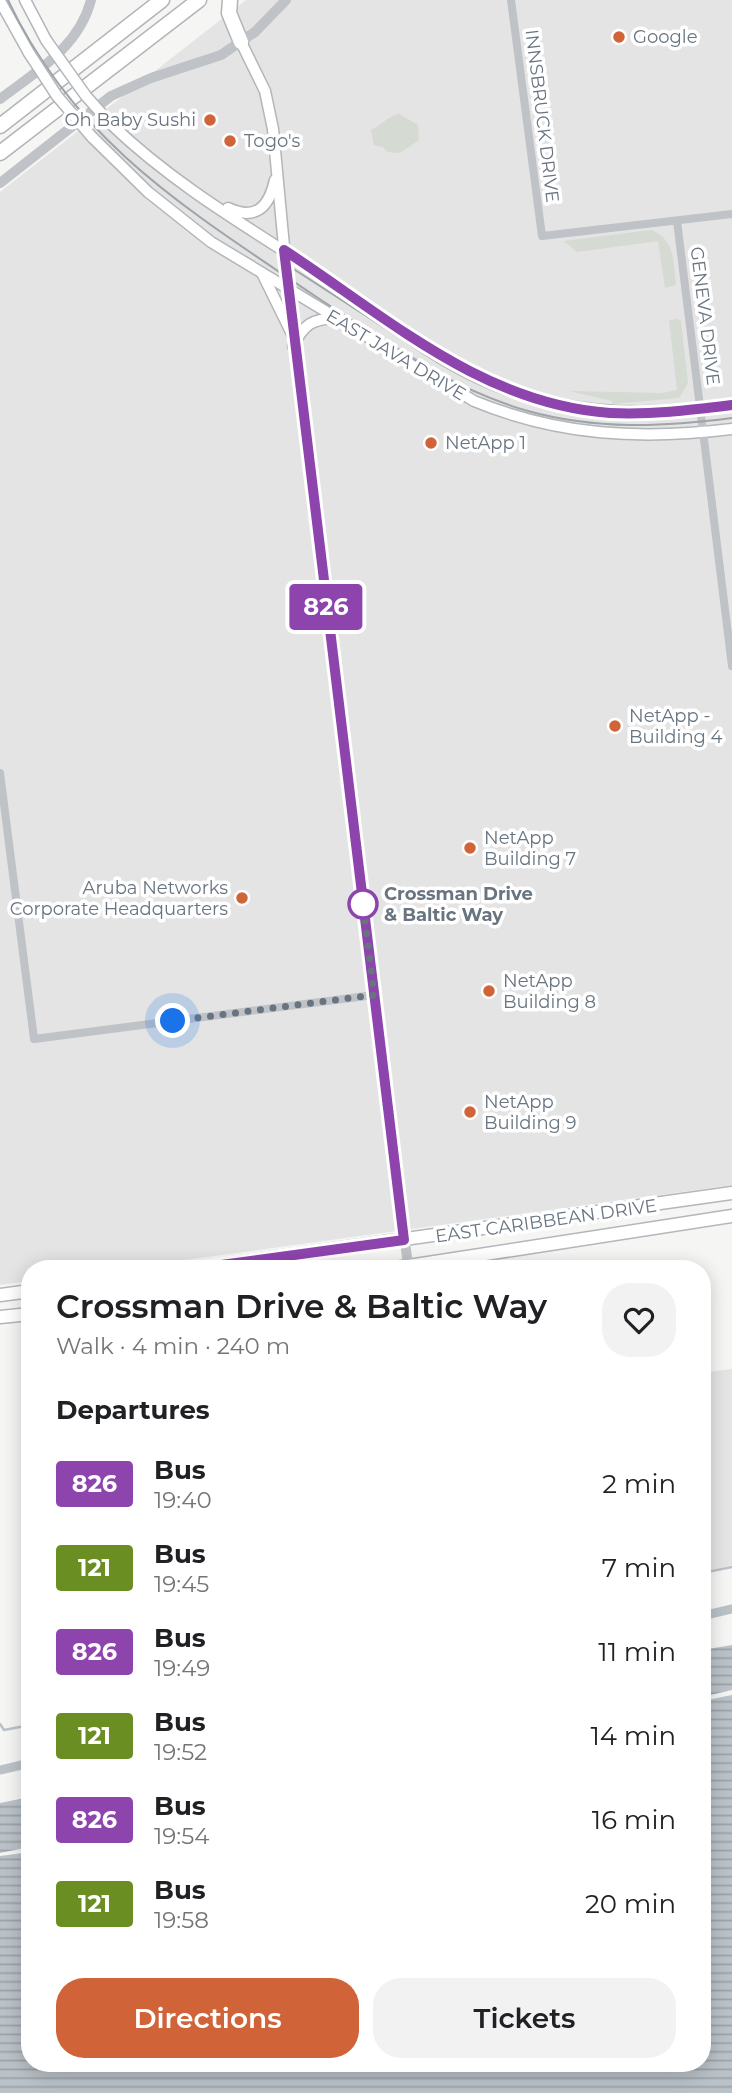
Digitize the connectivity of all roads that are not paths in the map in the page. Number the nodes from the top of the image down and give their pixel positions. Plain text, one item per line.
1 (25, 0) edge
2 (91, 0) edge
3 (162, 0) edge
4 (199, 0) edge
5 (230, 0) edge
6 (286, 0) edge
7 (512, 0) edge
8 (0, 1) edge
9 (241, 43) junction
10 (0, 99) edge
11 (0, 126) edge
12 (0, 153) edge
13 (277, 170) junction
14 (0, 183) edge
15 (203, 197) junction
16 (732, 214) edge
17 (677, 221) junction
18 (284, 250) junction
19 (262, 273) junction
20 (288, 289) junction
21 (336, 318) junction
22 (293, 340) junction
23 (732, 405) edge
24 (700, 409) junction
25 (732, 429) edge
26 (703, 432) junction
27 (732, 666) edge
28 (0, 773) edge
29 (374, 995) junction
30 (732, 1193) edge
31 (732, 1216) edge
32 (404, 1240) junction
33 (258, 1260) edge
34 (407, 1260) edge
35 (447, 1260) edge
36 (21, 1292) edge
37 (0, 1295) edge
38 (21, 1315) edge
39 (0, 1317) edge

1 - 15 main road, EAST JAVA DRIVE, bridge
2 - 10 street
3 - 11 highway
4 - 12 highway
5 - 9 highway
6 - 9 street
7 - 17 street, INNSBRUCK DRIVE
8 - 19 main road, EAST JAVA DRIVE, bridge
9 - 13 main road
9 - 14 street
13 - 15 main road
13 - 18 main road
15 - 18 main road, EAST JAVA DRIVE
16 - 17 street
17 - 24 street, GENEVA DRIVE
18 - 20 main road
18 - 24 main road, EAST JAVA DRIVE
19 - 20 main road, EAST JAVA DRIVE
19 - 22 main road
20 - 21 main road, EAST JAVA DRIVE
20 - 22 street
21 - 22 main road
21 - 26 main road, EAST JAVA DRIVE
22 - 29 street
23 - 24 main road, EAST JAVA DRIVE
24 - 26 street, GENEVA DRIVE
25 - 26 main road, EAST JAVA DRIVE
26 - 27 street, GENEVA DRIVE
28 - 29 street
29 - 32 street
30 - 32 main road, EAST CARIBBEAN DRIVE
31 - 35 main road, EAST CARIBBEAN DRIVE
32 - 33 main road, EAST CARIBBEAN DRIVE
32 - 34 street
36 - 37 main road
38 - 39 main road

